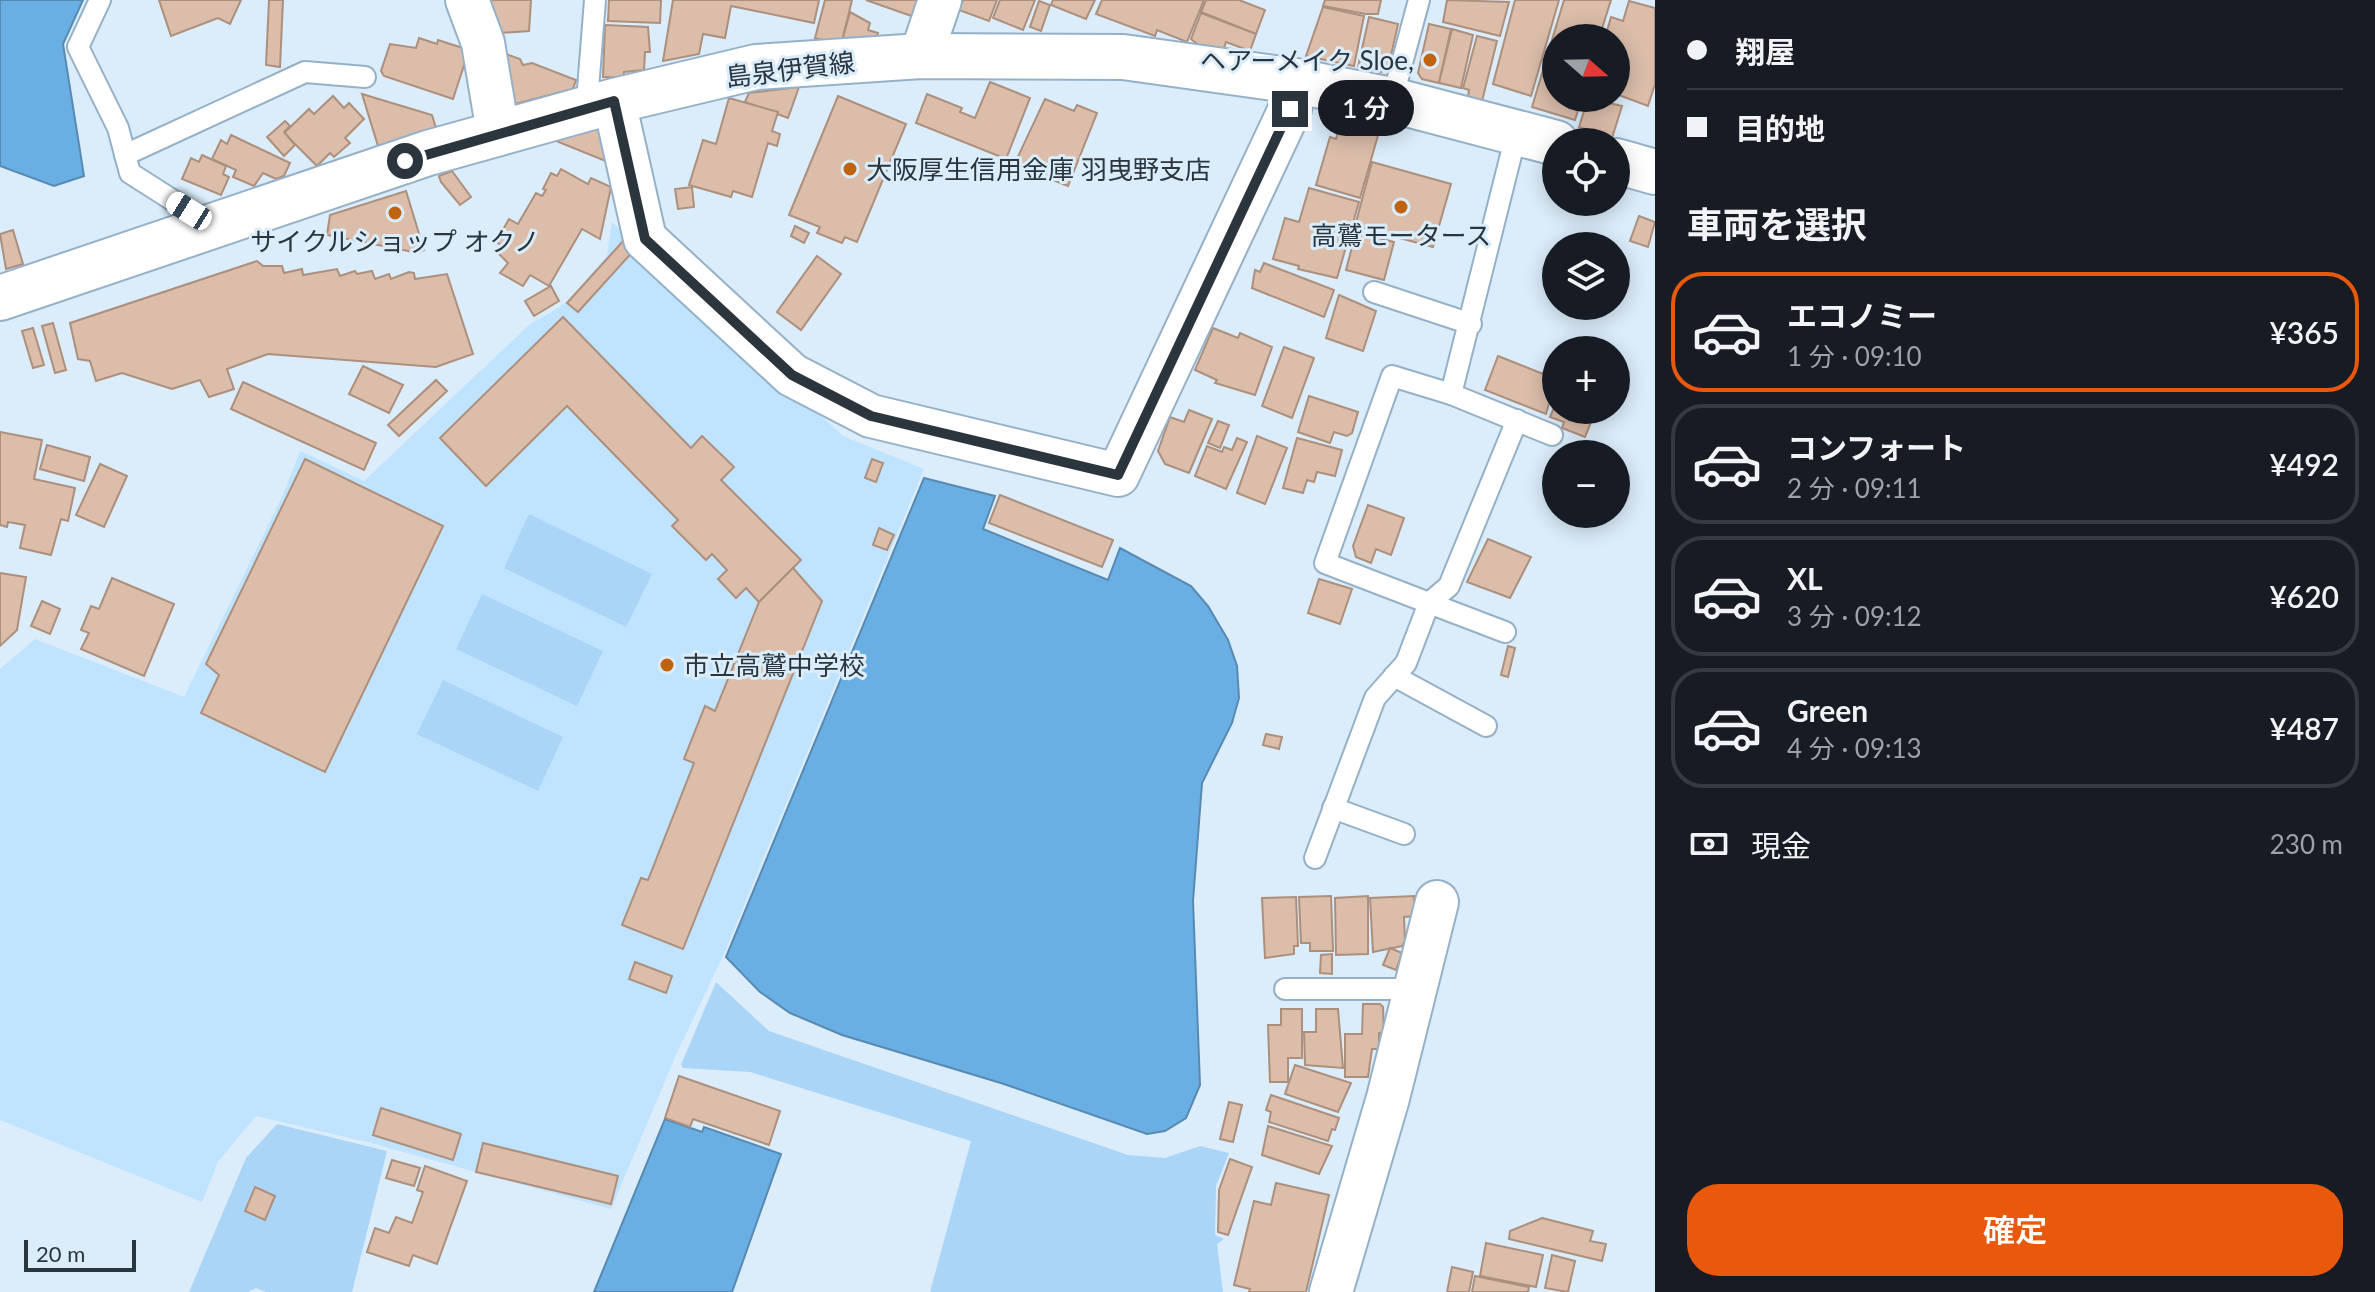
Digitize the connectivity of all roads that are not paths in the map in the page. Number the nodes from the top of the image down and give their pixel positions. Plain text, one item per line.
1 (100, 0) edge
2 (467, 0) edge
3 (595, 0) edge
4 (940, 0) edge
5 (1419, 0) edge
6 (921, 56) junction
7 (365, 77) dead end
8 (1296, 81) junction
9 (1392, 100) junction
10 (604, 104) junction
11 (498, 132) junction
12 (1536, 137) edge
13 (125, 155) junction
14 (1630, 165) edge
15 (1655, 172) edge
16 (215, 226) junction
17 (1374, 292) dead end
18 (0, 298) edge
19 (1471, 324) junction
20 (1451, 394) junction
21 (1517, 420) junction
22 (1552, 435) dead end
23 (1429, 603) junction
24 (1505, 632) dead end
25 (1394, 676) junction
26 (1486, 726) dead end
27 (1333, 808) junction
28 (1404, 834) dead end
29 (1315, 858) dead end
30 (1437, 902) dead end
31 (1285, 989) dead end
32 (1413, 989) junction
33 (1331, 1292) edge

1 - 13 lane
2 - 11 street
3 - 10 lane
4 - 6 street
5 - 9 lane
6 - 8 main road, 島泉伊賀線
6 - 10 main road, 島泉伊賀線
7 - 13 lane
8 - 9 main road, 島泉伊賀線
8 - 10 street
9 - 12 main road, 島泉伊賀線
10 - 11 main road, 島泉伊賀線
11 - 16 main road, 島泉伊賀線
12 - 19 lane
13 - 16 lane
14 - 15 main road
16 - 18 main road, 島泉伊賀線
17 - 19 lane
19 - 20 lane
20 - 21 lane
20 - 23 lane
21 - 22 lane
21 - 23 lane
23 - 24 lane
23 - 25 lane
25 - 26 lane
25 - 27 lane
27 - 28 lane
27 - 29 lane
30 - 32 street
31 - 32 lane
32 - 33 street

